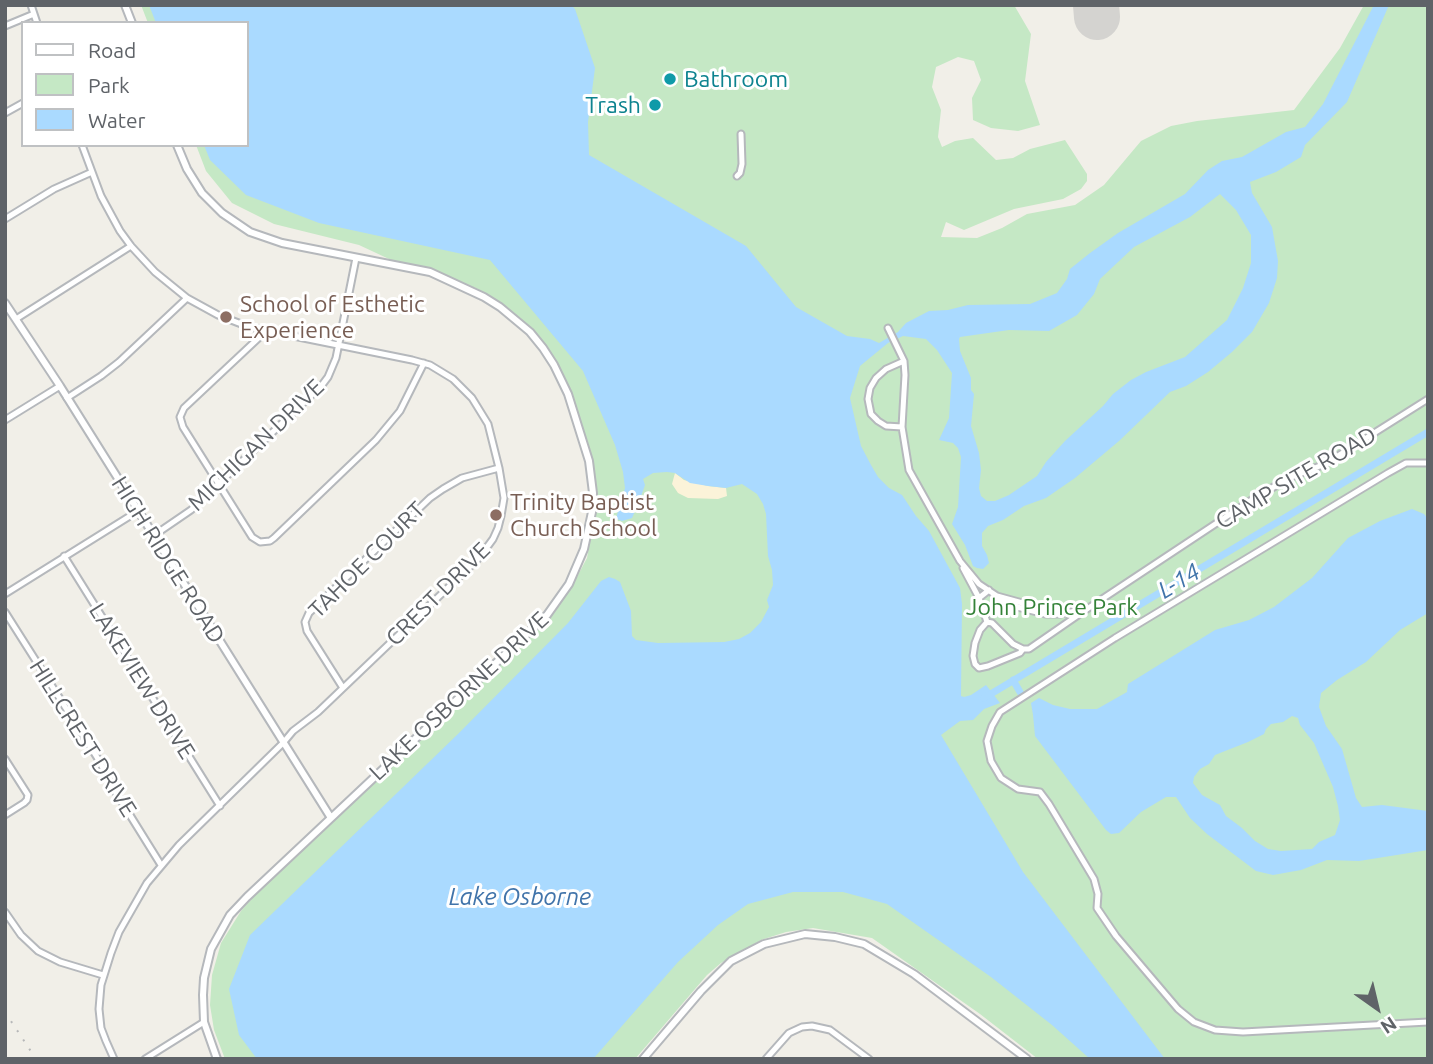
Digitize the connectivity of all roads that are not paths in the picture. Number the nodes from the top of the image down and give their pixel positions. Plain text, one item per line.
1 (30, 5) edge
2 (34, 14) junction
3 (36, 21) edge
4 (5, 26) edge
5 (21, 104) edge
6 (5, 113) edge
7 (741, 134) dead end
8 (83, 147) edge
9 (178, 147) edge
10 (92, 172) junction
11 (737, 176) dead end
12 (5, 219) edge
13 (131, 246) junction
14 (356, 258) junction
15 (187, 298) junction
16 (5, 303) edge
17 (16, 319) junction
18 (888, 328) dead end
19 (265, 331) junction
20 (339, 345) junction
21 (904, 361) junction
22 (424, 363) junction
23 (60, 386) junction
24 (67, 398) junction
25 (1428, 399) edge
26 (5, 420) edge
27 (902, 427) junction
28 (1428, 463) edge
29 (499, 468) junction
30 (218, 484) junction
31 (138, 511) junction
32 (153, 536) junction
33 (64, 556) junction
34 (960, 561) junction
35 (989, 590) junction
36 (5, 594) edge
37 (979, 598) junction
38 (1087, 609) junction
39 (5, 612) edge
40 (1058, 614) junction
41 (987, 621) junction
42 (1054, 632) junction
43 (1023, 649) junction
44 (343, 688) junction
45 (283, 743) junction
46 (5, 759) edge
47 (220, 806) junction
48 (5, 815) edge
49 (331, 818) junction
50 (162, 864) junction
51 (5, 912) edge
52 (103, 975) junction
53 (204, 1022) junction
54 (1428, 1022) edge
55 (114, 1059) edge
56 (145, 1059) edge
57 (217, 1059) edge
58 (643, 1059) edge
59 (766, 1059) edge
60 (869, 1059) edge
61 (1027, 1059) edge

1 - 2 street
2 - 3 street
2 - 4 street
5 - 6 street
7 - 11 street
8 - 10 street, CREST DRIVE
9 - 14 street, LAKE OSBORNE DRIVE
10 - 12 street
10 - 13 street, CREST DRIVE
13 - 15 street, CREST DRIVE
13 - 17 street
14 - 20 street, MICHIGAN DRIVE
14 - 49 street, LAKE OSBORNE DRIVE
15 - 19 street, CREST DRIVE
15 - 24 street
16 - 17 street, HIGH RIDGE ROAD
17 - 23 street, HIGH RIDGE ROAD
18 - 21 street, CAMP SITE ROAD
19 - 20 street, CREST DRIVE
19 - 30 street
20 - 22 street, CREST DRIVE
20 - 30 street, MICHIGAN DRIVE
21 - 27 street, CAMP SITE ROAD
21 - 27 street
22 - 29 street, CREST DRIVE
22 - 30 street
23 - 24 street, HIGH RIDGE ROAD
23 - 26 street
24 - 31 street, HIGH RIDGE ROAD
25 - 38 street, CAMP SITE ROAD
27 - 34 street, CAMP SITE ROAD
28 - 54 street
29 - 44 street, CREST DRIVE
29 - 44 street, TAHOE COURT
30 - 32 street, MICHIGAN DRIVE
31 - 32 street, HIGH RIDGE ROAD
31 - 33 street
32 - 45 street, HIGH RIDGE ROAD
33 - 36 street
33 - 47 street, LAKEVIEW DRIVE
34 - 35 street, CAMP SITE ROAD
34 - 37 street
35 - 37 street
35 - 40 street, CAMP SITE ROAD
37 - 41 street
38 - 40 street, CAMP SITE ROAD
38 - 42 street
39 - 50 street, HILLCREST DRIVE
40 - 42 street
41 - 43 street
41 - 43 street
42 - 43 street
44 - 45 street, CREST DRIVE
45 - 47 street, CREST DRIVE
45 - 49 street, HIGH RIDGE ROAD
46 - 48 street
47 - 50 street, CREST DRIVE
49 - 53 street, LAKE OSBORNE DRIVE
50 - 52 street, CREST DRIVE
51 - 52 street
52 - 55 street, CREST DRIVE
53 - 56 street
53 - 57 street, LAKE OSBORNE DRIVE
58 - 61 street
59 - 60 street

